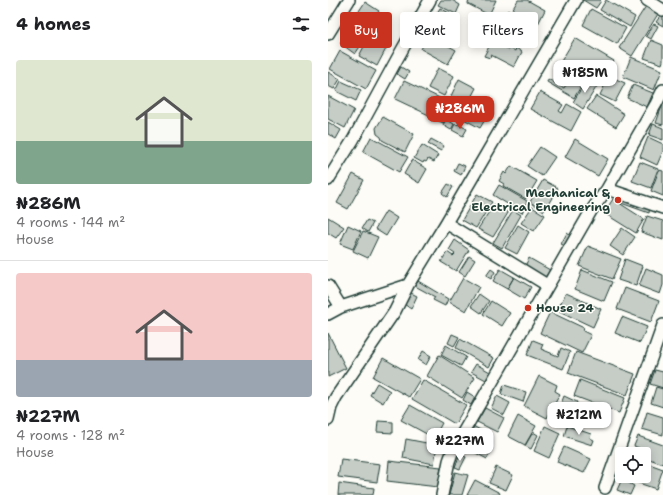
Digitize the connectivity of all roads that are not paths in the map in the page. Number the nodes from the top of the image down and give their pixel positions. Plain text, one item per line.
1 (349, 0) edge
2 (430, 0) edge
3 (576, 0) edge
4 (647, 0) edge
5 (663, 10) edge
6 (328, 34) edge
7 (663, 90) edge
8 (328, 180) edge
9 (607, 189) junction
10 (663, 208) edge
11 (446, 223) junction
12 (408, 285) junction
13 (547, 285) junction
14 (328, 286) edge
15 (342, 307) junction
16 (328, 314) edge
17 (663, 325) edge
18 (328, 420) edge
19 (605, 488) dead end
20 (442, 495) edge

1 - 6 street
2 - 8 street
3 - 11 street
4 - 5 street
7 - 9 street
9 - 10 street
9 - 13 street
11 - 12 street
11 - 13 street
12 - 15 street
12 - 18 street
13 - 20 street
14 - 15 street
15 - 16 street
17 - 19 street

